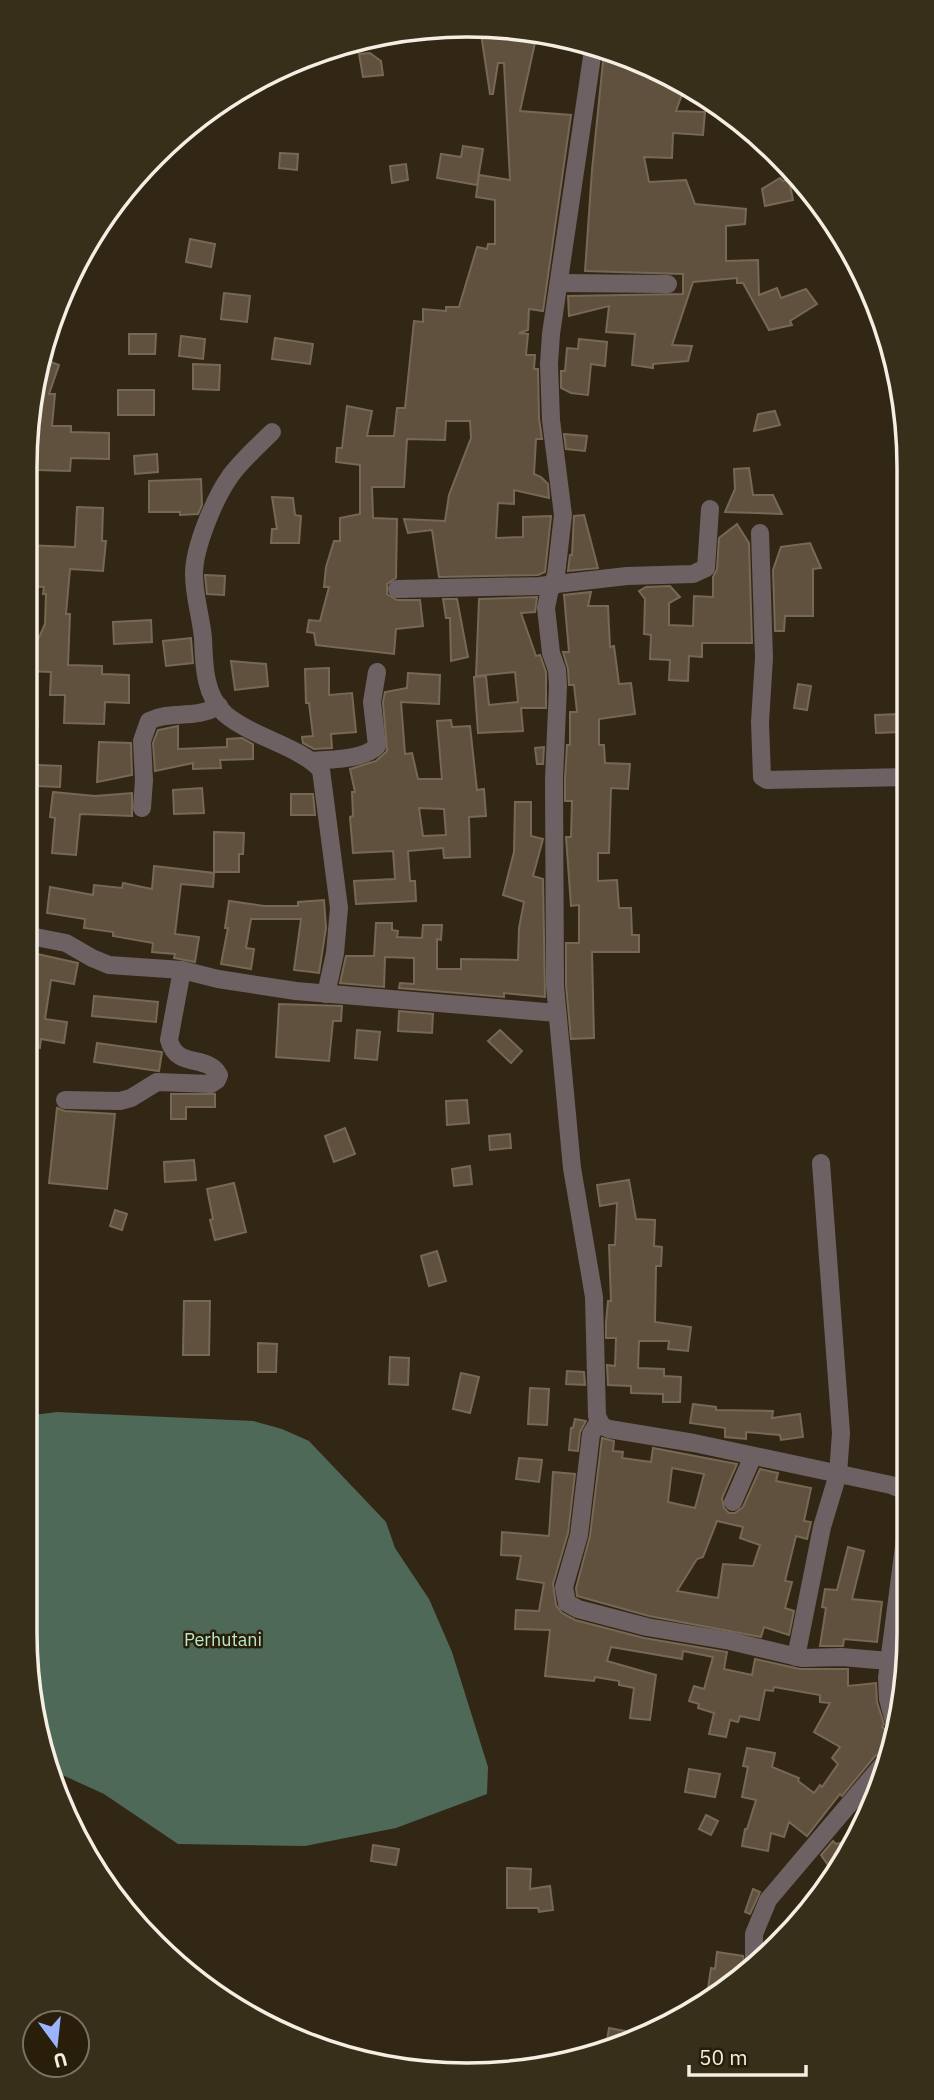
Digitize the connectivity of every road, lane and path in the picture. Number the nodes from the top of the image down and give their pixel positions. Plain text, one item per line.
1 (592, 56) edge
2 (559, 283) junction
3 (668, 284) dead end
4 (272, 432) dead end
5 (710, 509) dead end
6 (760, 533) dead end
7 (553, 583) junction
8 (397, 589) dead end
9 (377, 671) dead end
10 (219, 706) junction
11 (313, 761) junction
12 (897, 777) edge
13 (142, 808) dead end
14 (37, 937) edge
15 (182, 970) junction
16 (326, 993) junction
17 (557, 1013) junction
18 (65, 1100) dead end
19 (821, 1163) dead end
20 (599, 1421) junction
21 (753, 1456) junction
22 (838, 1474) junction
23 (897, 1488) edge
24 (733, 1502) dead end
25 (897, 1600) edge
26 (796, 1657) junction
27 (889, 1661) junction
28 (891, 1709) edge
29 (871, 1778) edge
30 (754, 1953) edge

1 - 2 street
2 - 3 street
2 - 7 street
4 - 10 street
5 - 7 street
6 - 12 street
7 - 8 street
7 - 17 street
9 - 11 street
10 - 11 street
10 - 13 street
11 - 16 street
14 - 15 street
15 - 16 street
15 - 18 street
16 - 17 street
17 - 20 street
19 - 22 street
20 - 21 street
20 - 26 street
21 - 22 street
21 - 24 street
22 - 23 street
22 - 26 street
25 - 27 street
26 - 27 street
27 - 28 street
29 - 30 street

